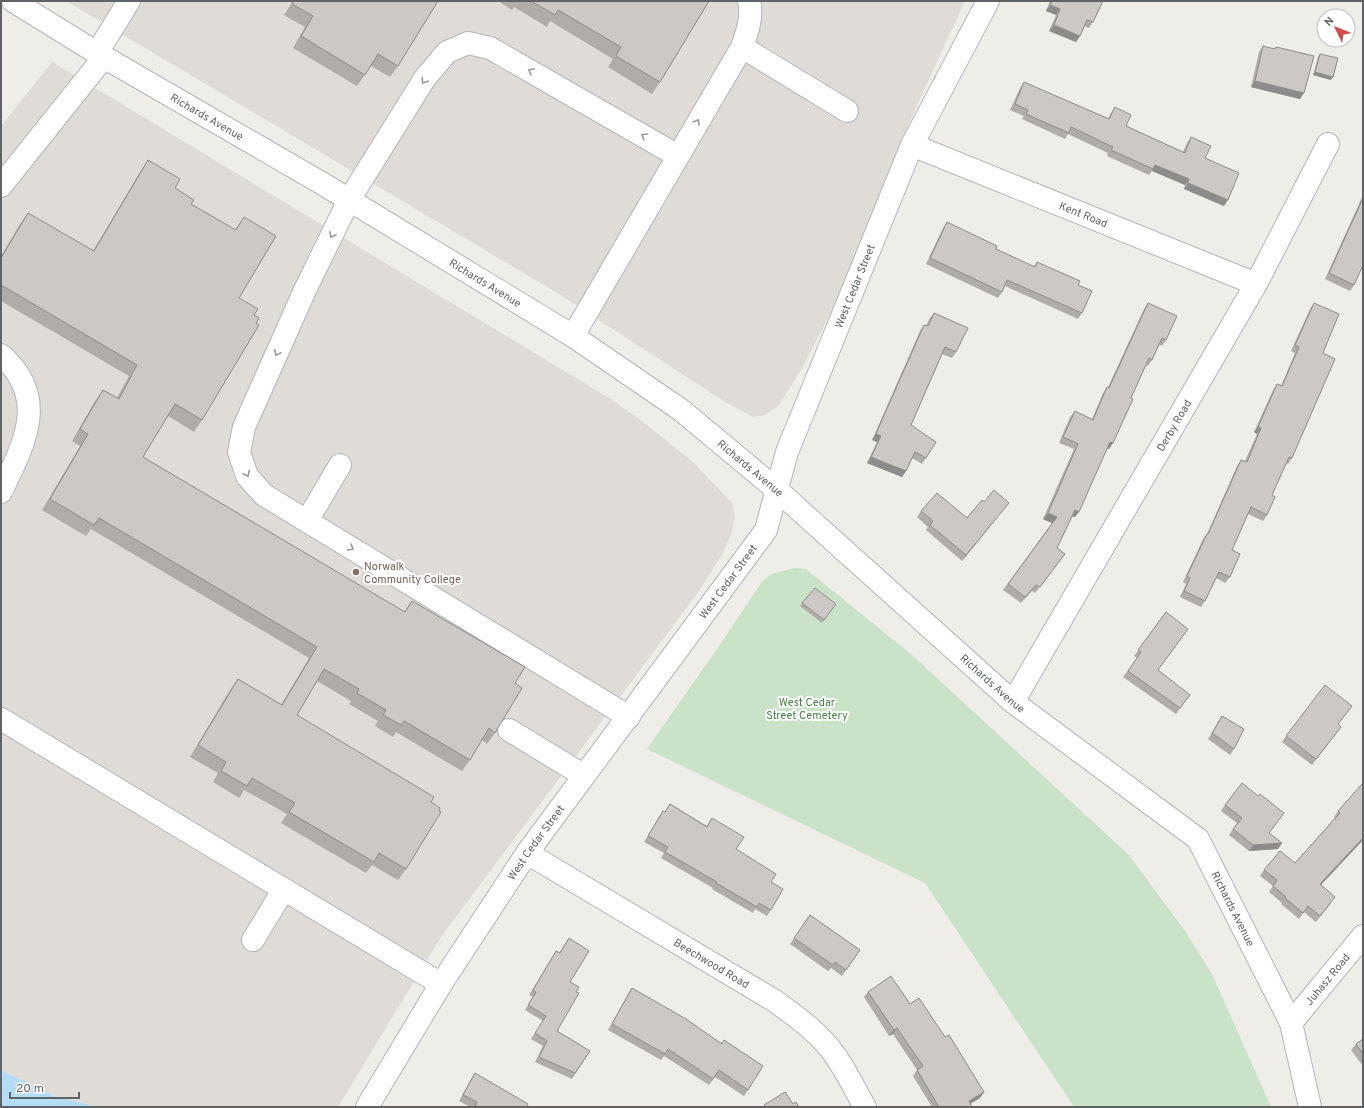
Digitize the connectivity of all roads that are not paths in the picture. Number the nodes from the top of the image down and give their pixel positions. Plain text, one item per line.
1 (13, 1) edge
2 (129, 1) edge
3 (749, 1) edge
4 (988, 1) edge
5 (742, 47) junction
6 (101, 55) junction
7 (847, 111) dead end
8 (1328, 144) dead end
9 (912, 146) junction
10 (678, 156) junction
11 (1, 186) edge
12 (349, 200) junction
13 (1256, 284) junction
14 (573, 336) junction
15 (1, 355) edge
16 (340, 465) dead end
17 (777, 490) junction
18 (1, 492) edge
19 (307, 521) junction
20 (1013, 702) junction
21 (629, 717) junction
22 (1, 719) edge
23 (509, 730) edge
24 (583, 775) junction
25 (527, 853) junction
26 (284, 889) junction
27 (1363, 936) edge
28 (253, 940) dead end
29 (441, 984) junction
30 (1291, 1023) junction
31 (367, 1107) edge
32 (865, 1107) edge
33 (1310, 1107) edge

1 - 6 street, Richards Avenue
2 - 6 street
3 - 5 street
4 - 9 street, West Cedar Street
5 - 7 street
10 -> 5 street
6 - 11 street
6 - 12 street, Richards Avenue
8 - 13 street, Derby Road
9 - 13 street, Kent Road
9 - 17 street, West Cedar Street
10 -> 12 street
10 - 14 street
12 - 14 street, Richards Avenue
12 -> 19 street
13 - 20 street, Derby Road
14 - 17 street, Richards Avenue
15 - 18 street
16 - 19 street
17 - 20 street, Richards Avenue
17 - 21 street, West Cedar Street
19 -> 21 street
20 - 30 street, Richards Avenue
21 - 24 street, West Cedar Street
22 - 26 street
23 - 24 street
24 - 25 street, West Cedar Street
25 - 29 street, West Cedar Street
25 - 32 street, Beechwood Road
26 - 28 street
26 - 29 street
27 - 30 street, Juhasz Road
29 - 31 street, West Cedar Street
30 - 33 street, Richards Avenue

